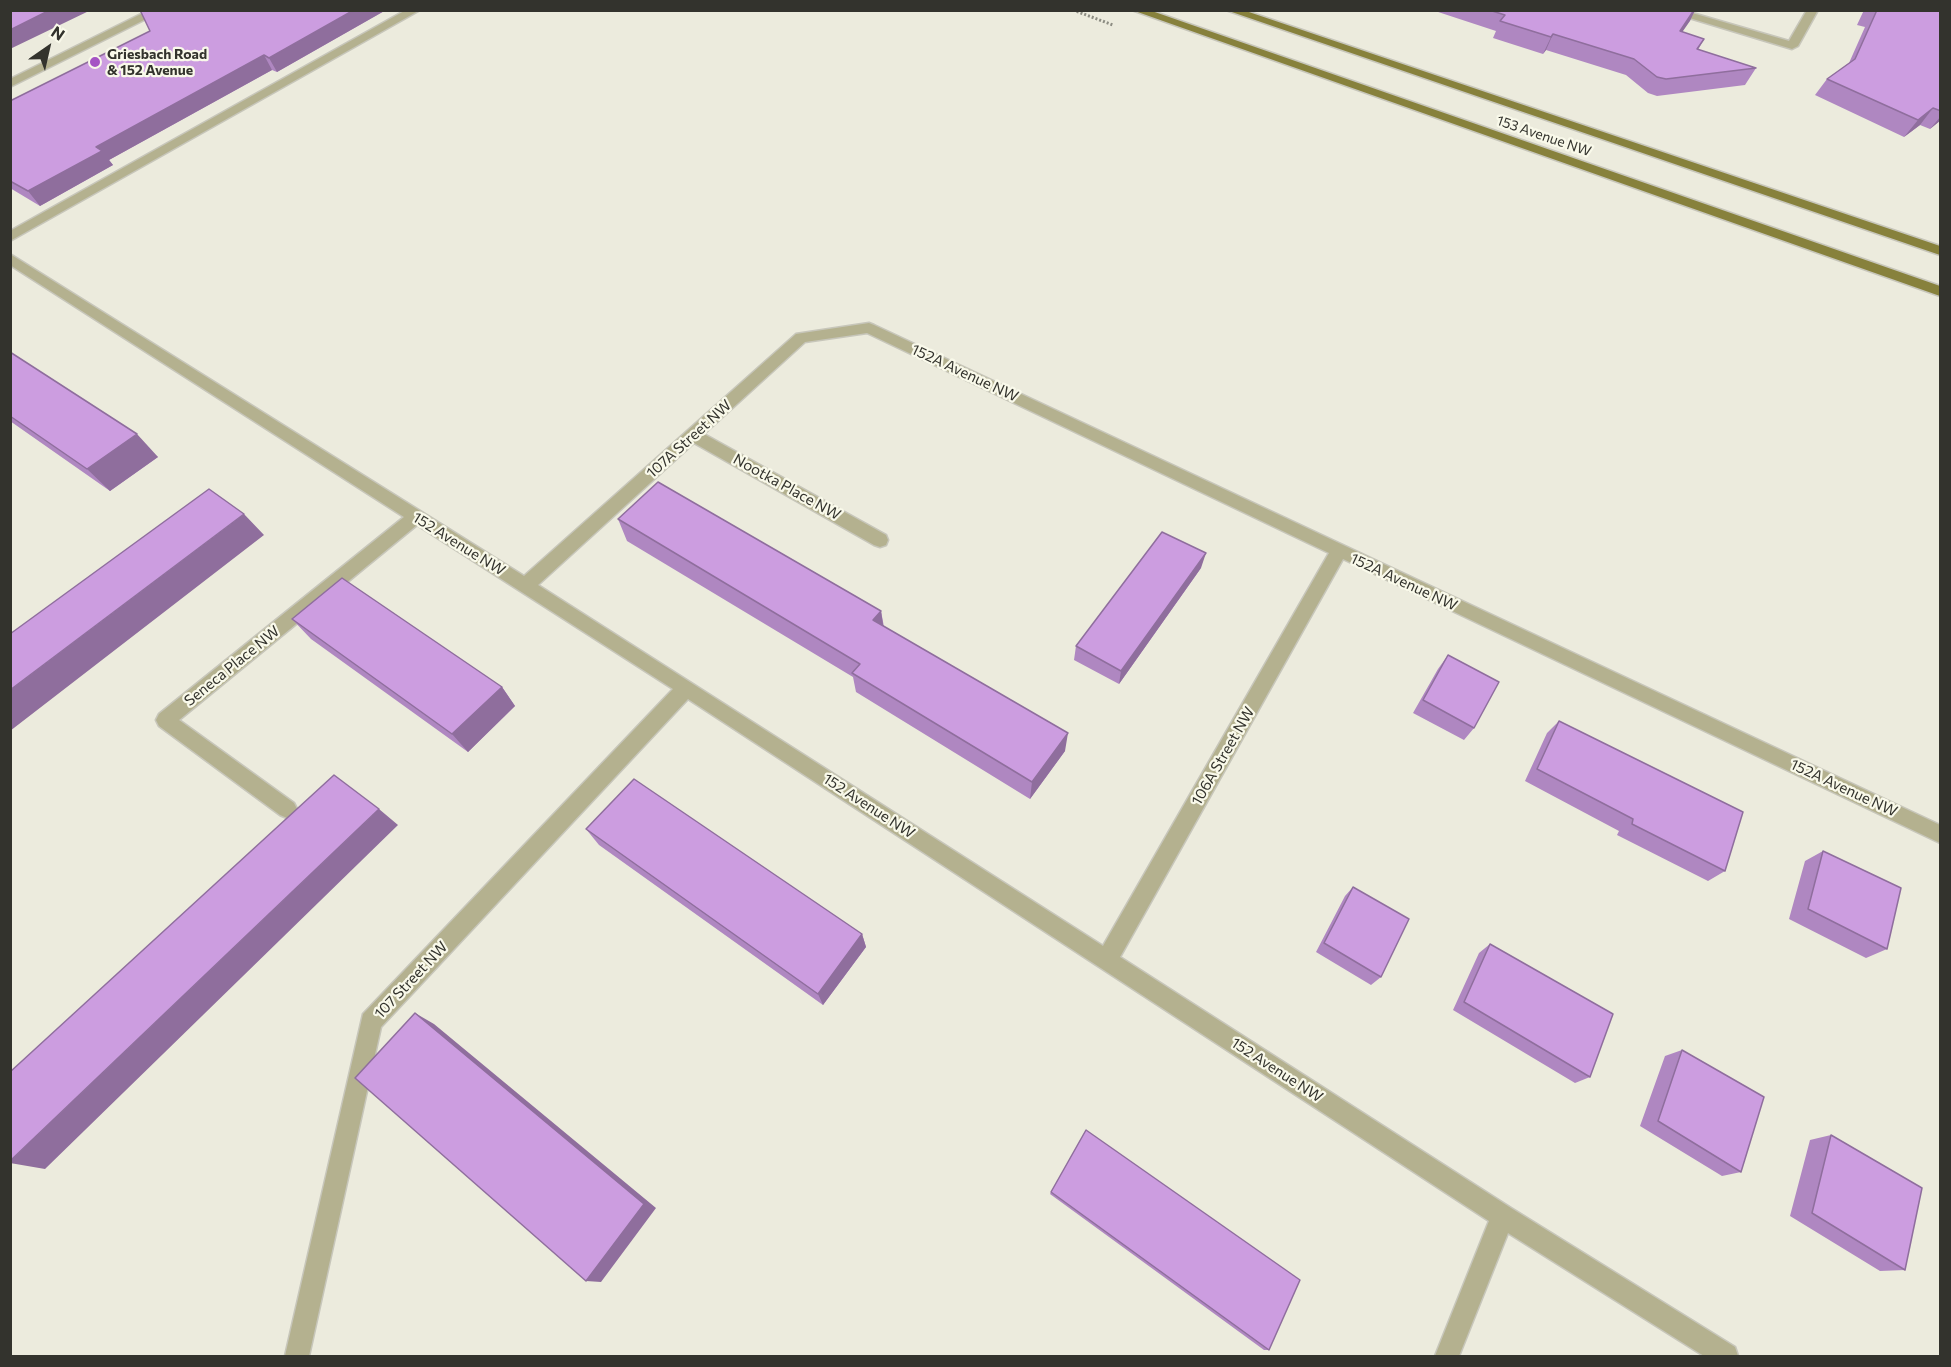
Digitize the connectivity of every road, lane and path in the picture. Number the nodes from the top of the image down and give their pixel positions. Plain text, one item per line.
1 (159, 10) edge
2 (415, 10) edge
3 (1137, 10) edge
4 (1231, 10) edge
5 (1668, 10) edge
6 (1813, 10) edge
7 (10, 84) edge
8 (10, 237) edge
9 (1941, 251) edge
10 (10, 258) edge
11 (1941, 291) edge
12 (869, 328) joint
13 (693, 435) junction
14 (416, 517) junction
15 (880, 540) dead end
16 (1339, 551) junction
17 (525, 586) junction
18 (686, 688) junction
19 (287, 809) dead end
20 (1941, 834) edge
21 (1107, 960) junction
22 (1503, 1216) junction
23 (297, 1356) edge
24 (1447, 1356) edge
25 (1725, 1356) edge

1 - 7 street
2 - 8 street
3 - 11 main road, 153 Avenue NW
4 - 9 main road, 153 Avenue NW
5 - 6 street
10 - 14 street, 152 Avenue NW
12 - 13 street, 107A Street NW
12 - 16 street, 152A Avenue NW
13 - 15 street, Nootka Place NW
13 - 17 street, 107A Street NW
14 - 17 street, 152 Avenue NW
14 - 19 street, Seneca Place NW
16 - 20 street, 152A Avenue NW
16 - 21 street, 106A Street NW
17 - 18 street, 152 Avenue NW
18 - 21 street, 152 Avenue NW
18 - 23 street, 107 Street NW
21 - 22 street, 152 Avenue NW
22 - 24 street
22 - 25 street, 152 Avenue NW

